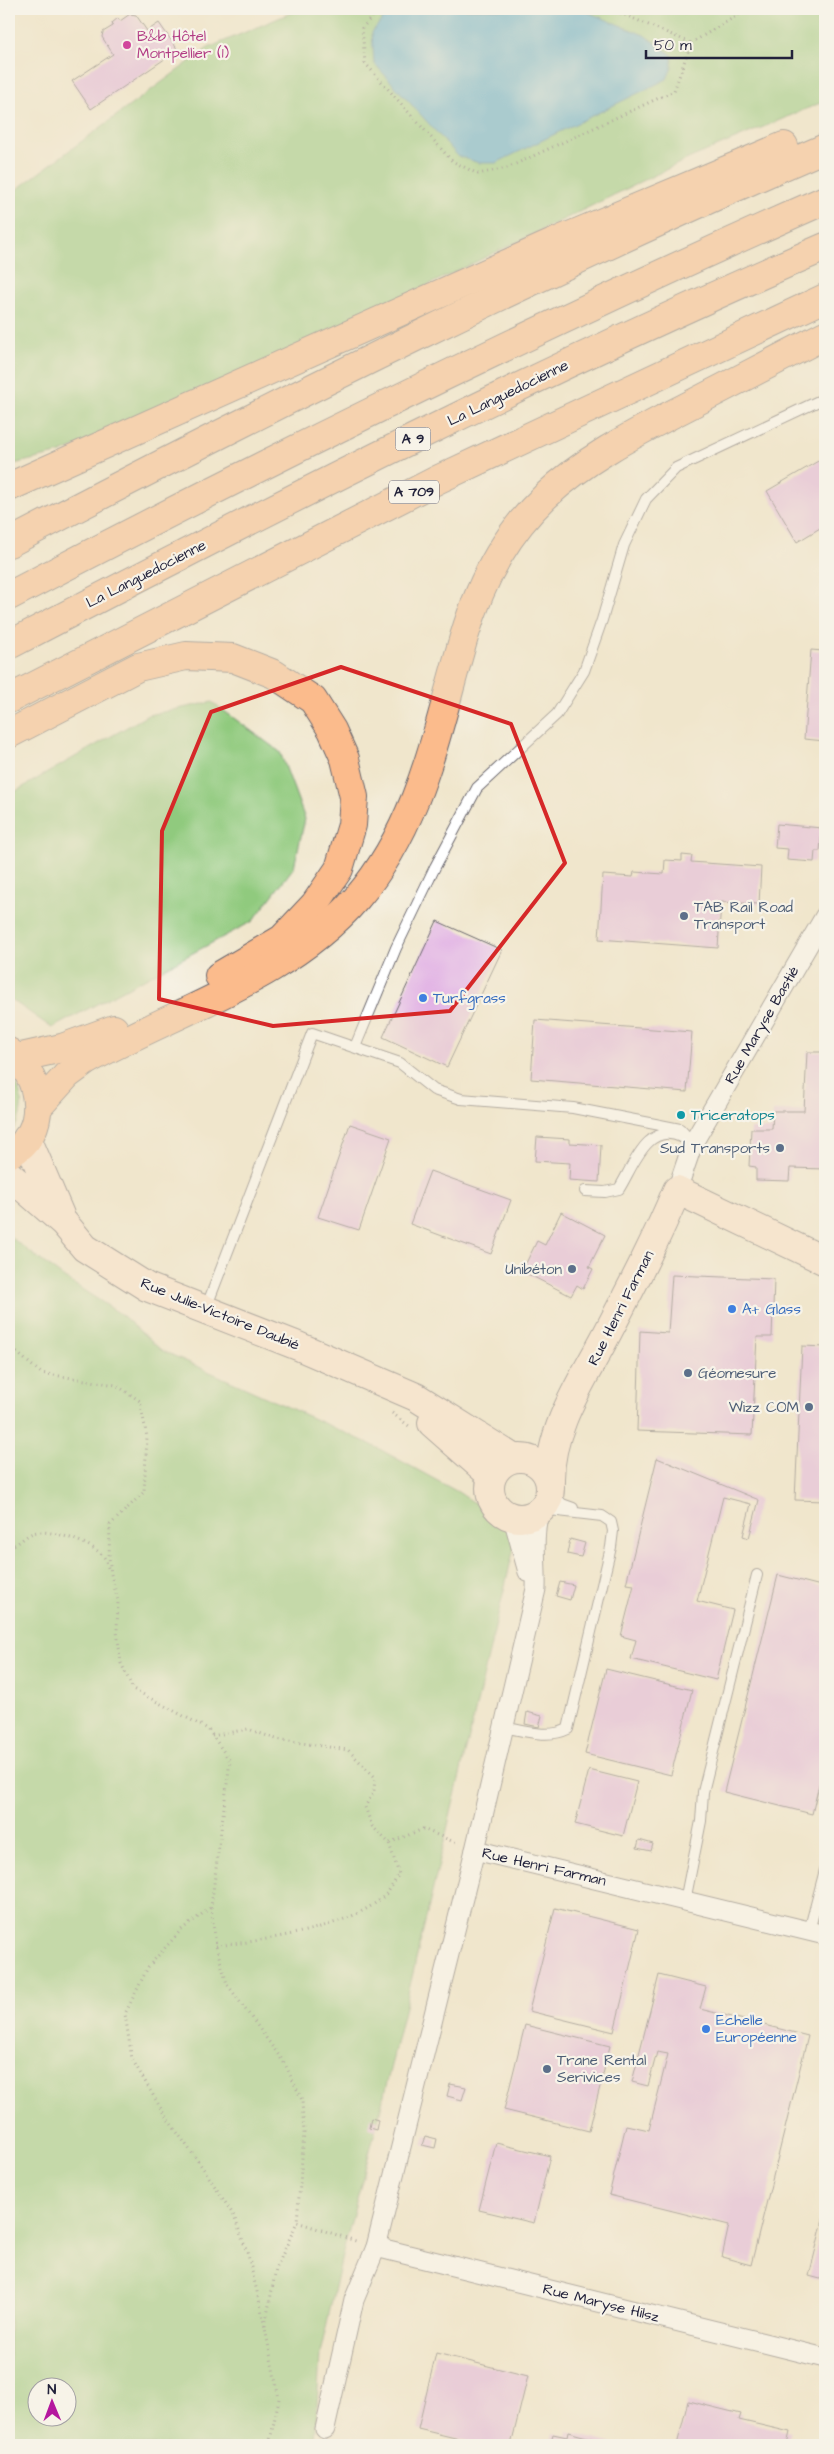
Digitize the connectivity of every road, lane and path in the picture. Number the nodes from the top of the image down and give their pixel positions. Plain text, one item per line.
1 (379, 9) edge
2 (611, 9) edge
3 (748, 9) edge
4 (742, 10) edge
5 (691, 44) junction
6 (825, 130) edge
7 (825, 148) edge
8 (825, 200) edge
9 (825, 247) edge
10 (825, 298) edge
11 (825, 335) edge
12 (825, 398) edge
13 (9, 487) edge
14 (9, 543) edge
15 (9, 596) edge
16 (9, 645) edge
17 (9, 699) edge
18 (9, 734) edge
19 (825, 916) edge
20 (355, 1048) junction
21 (13, 1055) edge
22 (38, 1107) junction
23 (693, 1143) junction
24 (18, 1146) edge
25 (9, 1175) edge
26 (677, 1190) junction
27 (585, 1191) dead end
28 (64, 1223) junction
29 (825, 1261) edge
30 (205, 1310) junction
31 (9, 1346) edge
32 (388, 1397) junction
33 (561, 1423) junction
34 (416, 1431) dead end
35 (522, 1458) junction
36 (492, 1476) junction
37 (539, 1502) junction
38 (578, 1512) junction
39 (9, 1546) edge
40 (110, 1574) junction
41 (757, 1575) dead end
42 (531, 1608) junction
43 (503, 1727) junction
44 (212, 1736) junction
45 (389, 1843) junction
46 (475, 1850) junction
47 (825, 1870) edge
48 (685, 1901) junction
49 (210, 1907) junction
50 (817, 1933) edge
51 (216, 1946) junction
52 (298, 2222) junction
53 (376, 2247) junction
54 (265, 2327) junction
55 (825, 2358) edge
56 (325, 2428) dead end
57 (269, 2445) edge

1 - 5 path
2 - 5 path
3 - 4 path
4 - 5 path
6 - 13 main road
7 - 14 main road
8 - 15 main road
9 - 16 main road, La Languedocienne / A 9
10 - 17 main road, A 709
11 - 22 main road
12 - 20 lane
18 - 21 main road
19 - 23 street, Rue Maryse Bastié
20 - 23 lane
20 - 30 lane
21 - 22 main road
22 - 24 main road
23 - 26 street, Rue Maryse Bastié
23 - 27 lane
24 - 28 street, Rue Julie-Victoire Daubié
25 - 28 street, Rue Julie-Victoire Daubié
26 - 29 street
26 - 33 street, Rue Henri Farman
28 - 30 street, Rue Julie-Victoire Daubié
30 - 32 street, Rue Julie-Victoire Daubié
31 - 40 path
32 - 34 path
32 - 35 street, Rue Julie-Victoire Daubié
32 - 36 street, Rue Julie-Victoire Daubié
33 - 35 street, Rue Henri Farman
33 - 37 street, Rue Henri Farman
35 - 36 street
35 - 37 street
36 - 37 street
37 - 38 lane
37 - 38 lane
37 - 42 street, Rue Henri Farman
37 - 42 street, Rue Henri Farman
38 - 43 lane
39 - 40 path
40 - 44 path
41 - 48 lane
42 - 43 street, Rue Henri Farman
43 - 46 street, Rue Henri Farman
44 - 45 path
44 - 49 path
45 - 46 path
45 - 51 path
46 - 48 street, Rue Henri Farman
46 - 53 street
47 - 50 lane
48 - 50 street, Rue Henri Farman
49 - 51 path
49 - 54 path
51 - 52 path
52 - 53 path
52 - 54 path
53 - 55 street, Rue Maryse Hilsz
53 - 56 street
54 - 57 path

